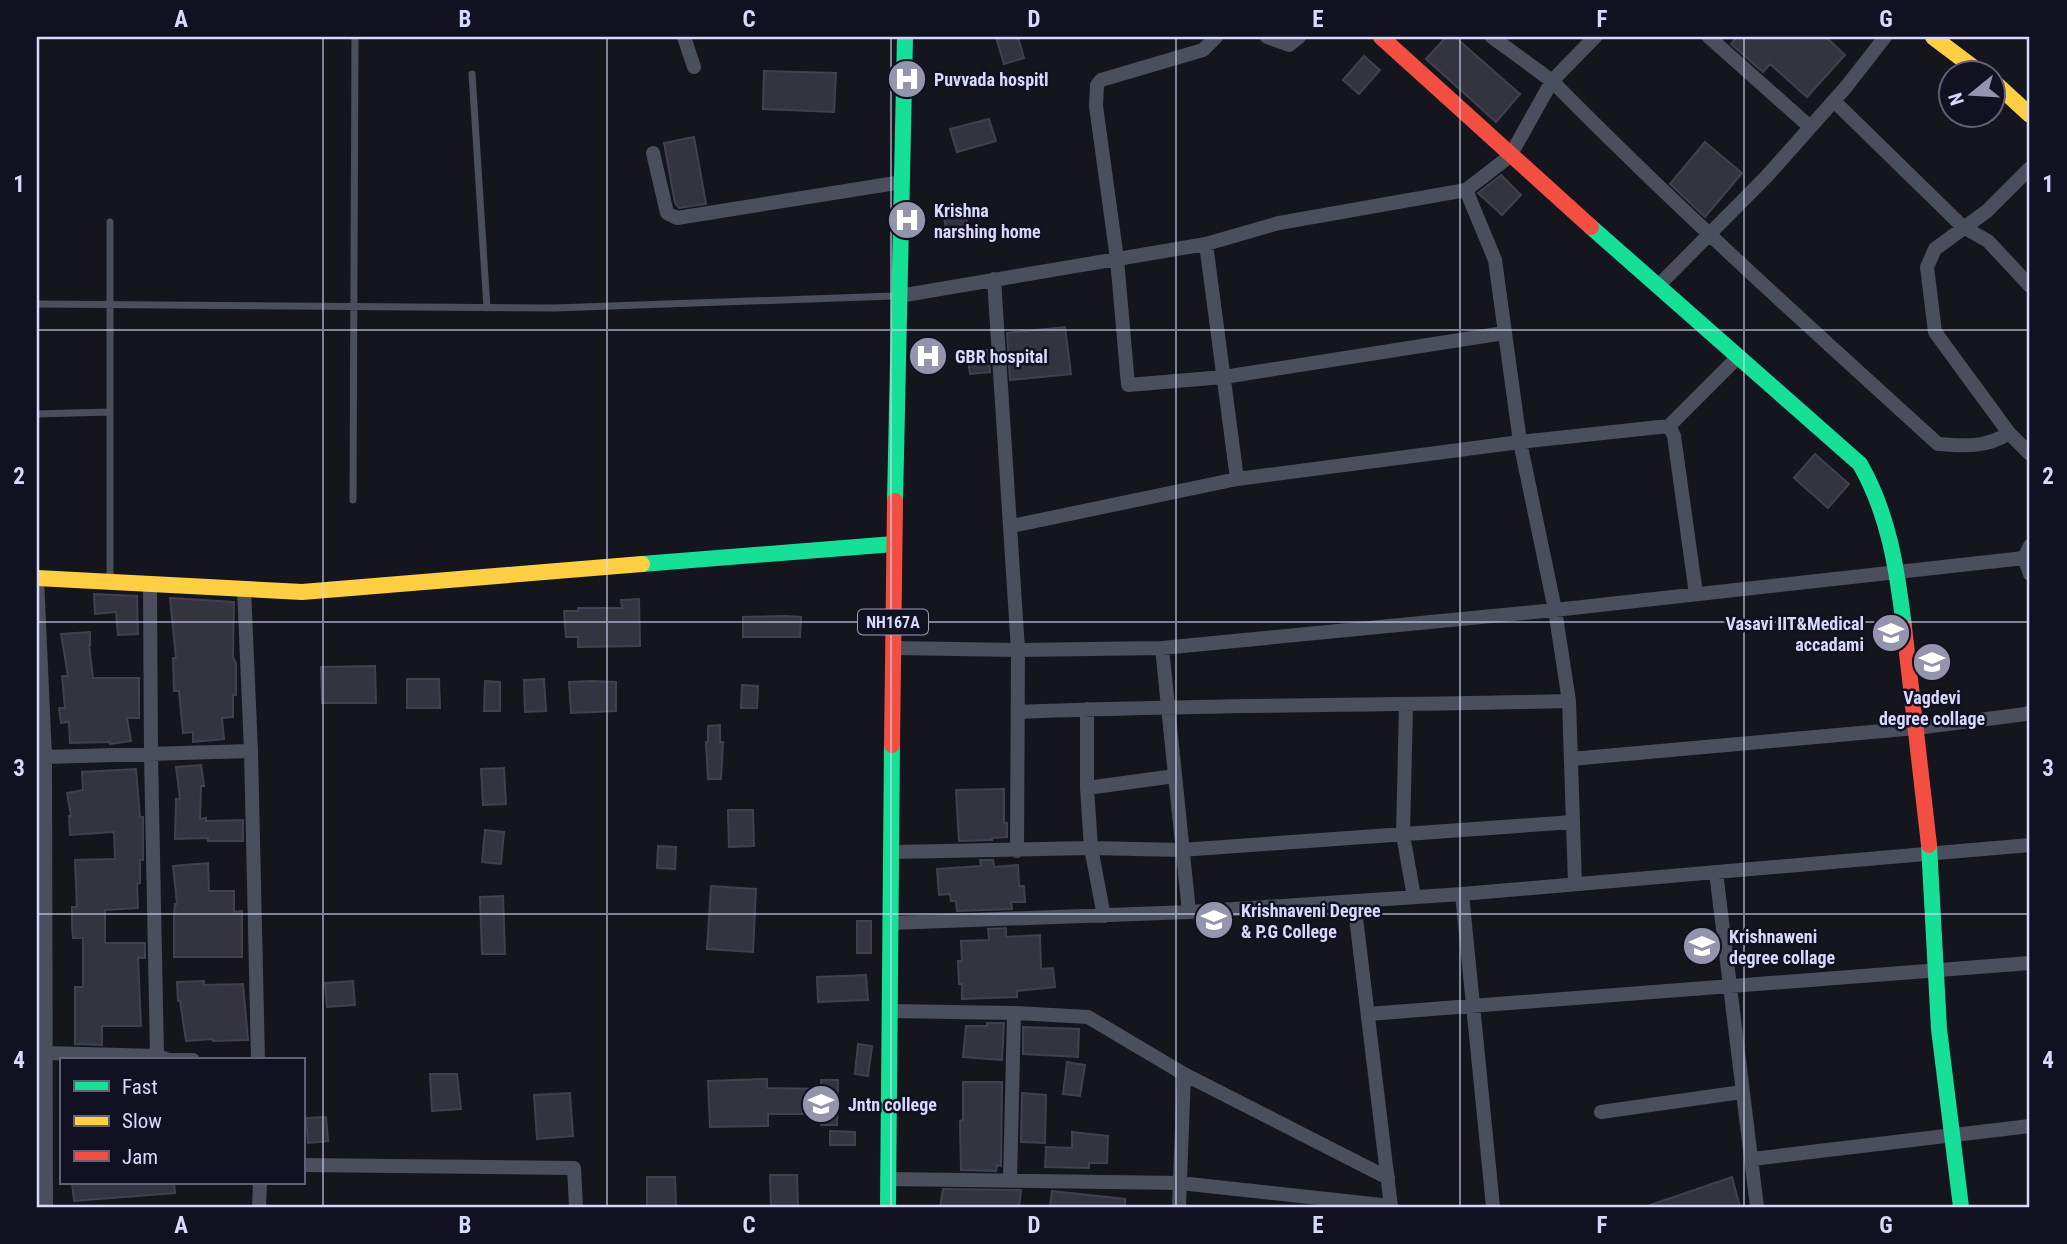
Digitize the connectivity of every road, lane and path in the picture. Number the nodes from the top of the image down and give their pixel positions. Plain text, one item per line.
1 (355, 37) edge
2 (684, 37) edge
3 (905, 37) edge
4 (1216, 37) edge
5 (1267, 37) edge
6 (1299, 37) edge
7 (1381, 37) edge
8 (1492, 37) edge
9 (1595, 37) edge
10 (1709, 37) edge
11 (1885, 37) edge
12 (1933, 37) edge
13 (1963, 60) edge
14 (694, 66) dead end
15 (472, 74) dead end
16 (1552, 81) junction
17 (2008, 95) edge
18 (1834, 101) junction
19 (2030, 115) edge
20 (1811, 127) junction
21 (653, 153) dead end
22 (1510, 156) junction
23 (2030, 167) edge
24 (902, 182) junction
25 (1466, 190) junction
26 (110, 222) dead end
27 (1963, 227) junction
28 (1707, 234) junction
29 (1206, 244) junction
30 (1117, 259) junction
31 (994, 279) junction
32 (1659, 285) junction
33 (2030, 286) edge
34 (899, 297) junction
35 (37, 304) edge
36 (109, 304) junction
37 (354, 307) junction
38 (487, 308) junction
39 (1504, 333) junction
40 (1737, 358) junction
41 (1224, 377) junction
42 (109, 412) junction
43 (37, 414) edge
44 (1668, 426) junction
45 (2009, 433) junction
46 (1520, 442) junction
47 (2030, 454) edge
48 (1237, 479) junction
49 (353, 500) dead end
50 (1012, 526) junction
51 (894, 544) junction
52 (2027, 552) edge
53 (1896, 571) junction
54 (2030, 574) edge
55 (37, 578) edge
56 (110, 582) junction
57 (150, 584) junction
58 (244, 589) junction
59 (1696, 594) junction
60 (1555, 610) junction
61 (893, 648) junction
62 (1162, 648) junction
63 (1018, 650) junction
64 (1569, 701) junction
65 (1406, 705) junction
66 (1169, 706) junction
67 (1087, 709) junction
68 (1018, 712) junction
69 (2030, 712) edge
70 (1916, 728) junction
71 (251, 751) junction
72 (151, 755) junction
73 (45, 757) junction
74 (1571, 759) junction
75 (1175, 776) junction
76 (1087, 788) junction
77 (1573, 822) junction
78 (1403, 835) junction
79 (2030, 845) edge
80 (1091, 848) junction
81 (1181, 850) junction
82 (1017, 851) junction
83 (892, 852) junction
84 (1930, 854) junction
85 (1716, 872) junction
86 (1575, 884) junction
87 (1462, 894) junction
88 (1414, 897) junction
89 (1354, 901) junction
90 (1189, 912) junction
91 (1104, 916) junction
92 (891, 923) junction
93 (2030, 963) edge
94 (1934, 972) junction
95 (1731, 987) junction
96 (1474, 1006) junction
97 (890, 1011) junction
98 (1014, 1013) junction
99 (1368, 1014) junction
100 (42, 1054) edge
101 (157, 1056) junction
102 (163, 1058) edge
103 (258, 1058) edge
104 (1184, 1074) junction
105 (1742, 1092) junction
106 (1601, 1112) dead end
107 (2030, 1126) edge
108 (1950, 1135) junction
109 (1752, 1159) junction
110 (304, 1166) edge
111 (1388, 1178) junction
112 (887, 1179) junction
113 (1010, 1181) junction
114 (1180, 1183) junction
115 (260, 1184) edge
116 (46, 1207) edge
117 (259, 1207) edge
118 (576, 1207) edge
119 (888, 1207) edge
120 (1179, 1207) edge
121 (1391, 1207) edge
122 (1493, 1207) edge
123 (1757, 1207) edge
124 (1961, 1207) edge

1 - 37 lane
2 - 14 street
3 - 24 main road, NH167A
4 - 30 street
5 - 6 street
7 - 22 main road
8 - 16 street
9 - 16 street
10 - 20 street
11 - 18 street
12 - 13 main road
15 - 38 lane
16 - 22 street
16 - 28 street
17 - 19 main road
18 - 20 street
18 - 27 street
20 - 28 street
21 - 24 street
22 - 25 street
22 - 32 main road
23 - 27 street
24 - 34 main road, NH167A
25 - 29 street
25 - 39 street
26 - 36 lane
27 - 33 street
27 - 45 street
28 - 32 street
28 - 45 street
29 - 30 street
29 - 41 street
30 - 31 street
30 - 41 street
31 - 34 street
31 - 50 street
32 - 40 main road
34 - 38 lane
34 - 51 main road, NH167A
35 - 36 lane
36 - 37 lane
36 - 42 lane
37 - 38 lane
37 - 49 lane
39 - 41 street
39 - 46 street
40 - 44 street
40 - 53 main road
41 - 48 street
42 - 43 lane
42 - 56 lane
44 - 46 street
44 - 59 street
45 - 47 street
46 - 48 street
46 - 60 street
48 - 50 street
50 - 63 street
51 - 58 main road
51 - 61 main road, NH167A
52 - 53 street
52 - 54 street
53 - 59 street
53 - 70 main road
55 - 56 main road
55 - 73 street
56 - 57 main road
57 - 58 main road
57 - 72 street
58 - 71 street
59 - 60 street
60 - 62 street
60 - 64 street
61 - 63 street
61 - 83 main road, NH167A
62 - 63 street
62 - 66 street
63 - 68 street
64 - 65 street
64 - 74 street
65 - 66 street
65 - 78 street
66 - 67 street
66 - 75 street
67 - 68 street
67 - 76 street
68 - 82 street
69 - 70 street
70 - 74 street
70 - 84 main road
71 - 72 street
71 - 103 street
72 - 73 street
72 - 101 street
73 - 100 street
74 - 77 street
75 - 76 street
75 - 81 street
76 - 80 street
77 - 78 street
77 - 86 street
78 - 81 street
78 - 88 street
79 - 84 street
80 - 81 street
80 - 82 street
80 - 91 street
81 - 90 street
82 - 83 street
83 - 92 main road, NH167A
84 - 85 street
84 - 94 main road
85 - 86 street
85 - 95 street
86 - 87 street
87 - 88 street
87 - 96 street
88 - 89 street
89 - 90 street
89 - 99 street
90 - 91 street
91 - 92 street
92 - 97 main road, NH167A
93 - 94 street
94 - 95 street
94 - 108 main road
95 - 96 street
95 - 105 street
96 - 99 street
96 - 122 street
97 - 98 street
97 - 112 main road, NH167A
98 - 104 street
98 - 113 street
99 - 111 street
100 - 101 street
100 - 116 street
101 - 102 street
104 - 111 street
104 - 114 street
105 - 106 street
105 - 109 street
107 - 108 street
108 - 109 street
108 - 124 main road
109 - 123 street
110 - 118 street
111 - 121 street
112 - 113 street
112 - 119 main road, NH167A
113 - 114 street
114 - 120 street
114 - 121 street
115 - 117 street

